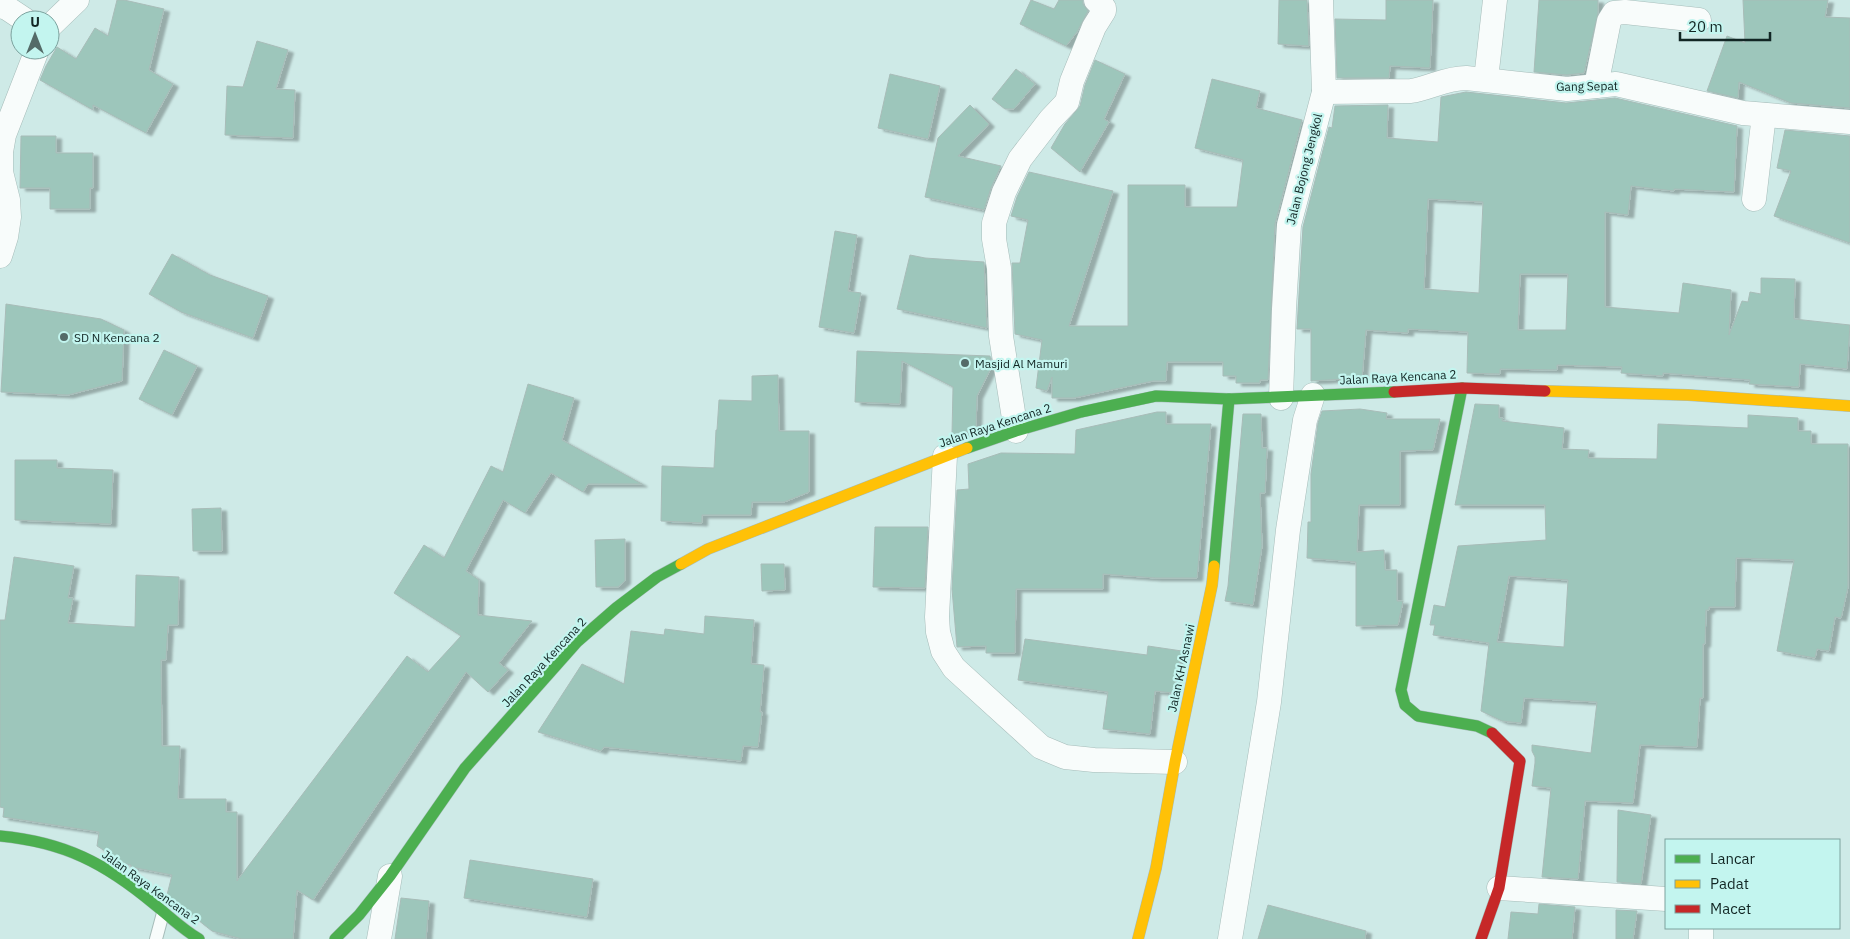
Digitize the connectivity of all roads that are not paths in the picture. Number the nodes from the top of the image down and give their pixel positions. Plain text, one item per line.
1 (77, 0) edge
2 (1096, 0) edge
3 (1321, 0) edge
4 (1494, 0) edge
5 (60, 16) edge
6 (1699, 20) dead end
7 (33, 60) edge
8 (1486, 79) junction
9 (1596, 86) junction
10 (1324, 92) junction
11 (1764, 115) junction
12 (1850, 122) edge
13 (2, 189) edge
14 (1754, 199) dead end
15 (0, 256) edge
16 (1462, 388) junction
17 (1312, 395) junction
18 (1281, 398) junction
19 (1230, 399) junction
20 (1850, 406) edge
21 (1016, 431) junction
22 (945, 456) junction
23 (1175, 762) junction
24 (0, 836) edge
25 (390, 876) junction
26 (1499, 888) junction
27 (1665, 899) edge
28 (163, 913) junction
29 (156, 939) edge
30 (199, 939) edge
31 (335, 939) edge
32 (379, 939) edge
33 (1138, 939) edge
34 (1230, 939) edge
35 (1481, 939) edge

1 - 5 street
2 - 21 street
3 - 10 street, Jalan Bojong Jengkol
4 - 8 street
6 - 9 street
7 - 13 street
8 - 9 street, Gang Sepat
8 - 10 street, Gang Sepat
9 - 11 street, Gang Sepat
10 - 18 street, Jalan Bojong Jengkol
11 - 12 street, Gang Sepat
11 - 14 street
13 - 15 street
16 - 17 street, Jalan Raya Kencana 2
16 - 20 street, Jalan Raya Kencana 2
16 - 26 street
17 - 18 street, Jalan Raya Kencana 2
17 - 34 street
18 - 19 street, Jalan Raya Kencana 2
19 - 21 street, Jalan Raya Kencana 2
19 - 23 street, Jalan KH Asnawi
21 - 22 street, Jalan Raya Kencana 2
22 - 23 street
22 - 25 street, Jalan Raya Kencana 2
23 - 33 street, Jalan KH Asnawi
24 - 28 street, Jalan Raya Kencana 2
25 - 31 street, Jalan Raya Kencana 2
25 - 32 street
26 - 27 street
26 - 35 street
28 - 29 lane
28 - 30 street, Jalan Raya Kencana 2

